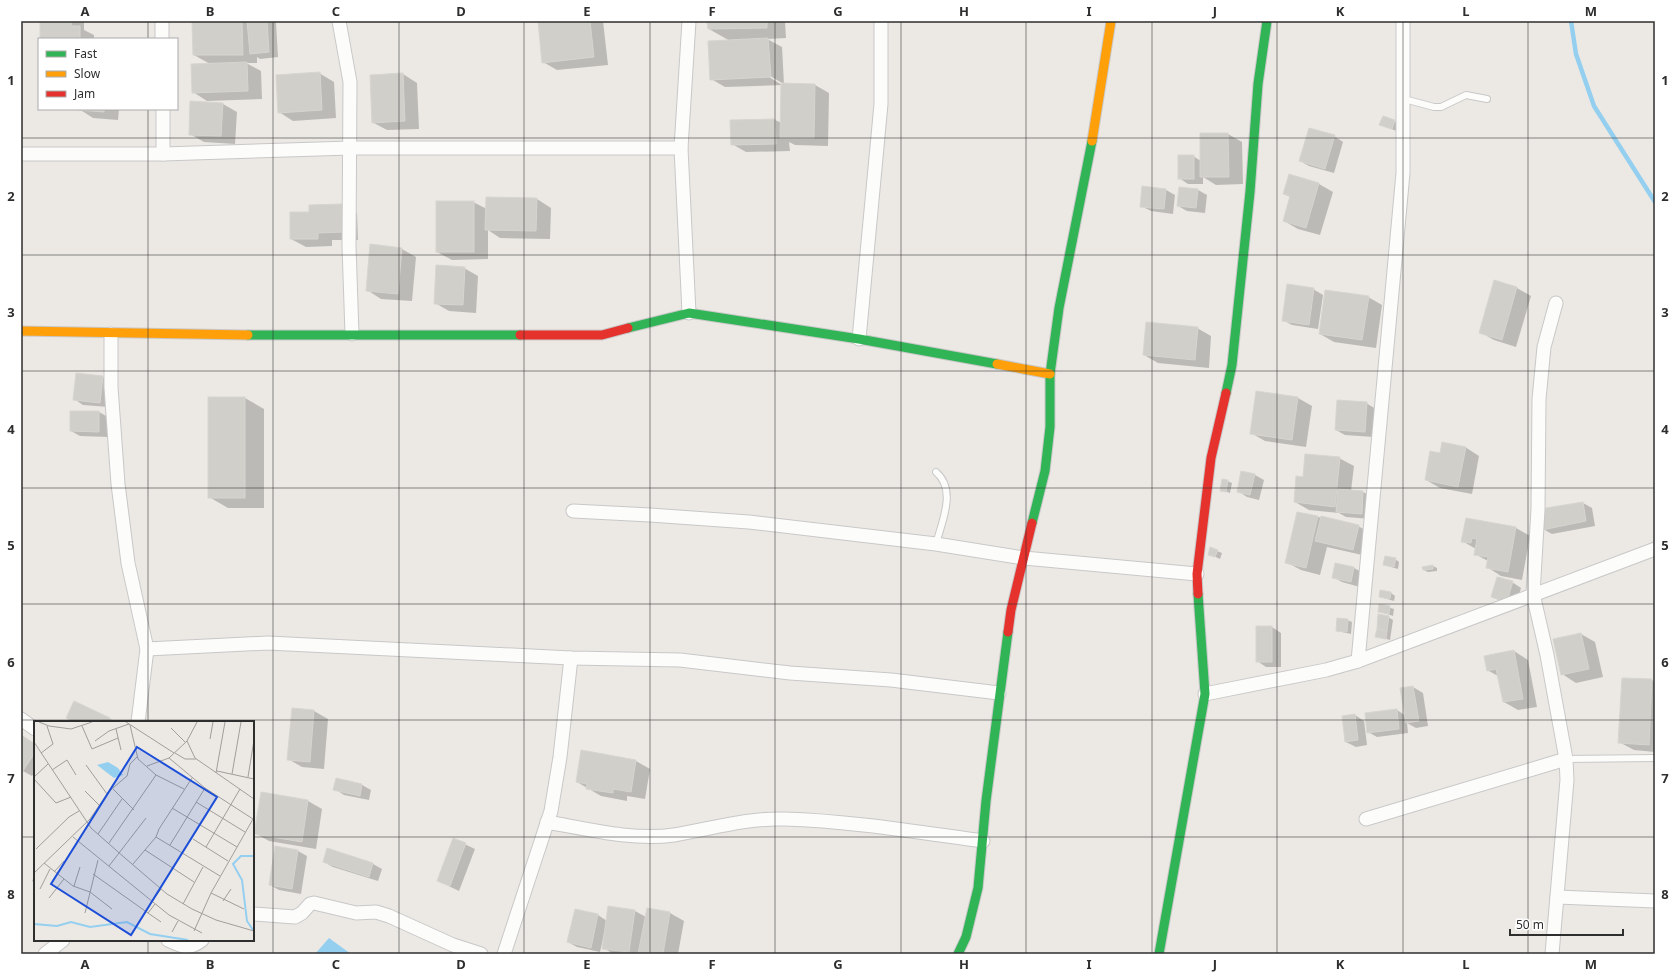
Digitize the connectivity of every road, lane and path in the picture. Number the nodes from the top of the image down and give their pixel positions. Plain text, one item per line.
1 (162, 21) edge
2 (339, 21) edge
3 (689, 21) edge
4 (881, 21) edge
5 (1111, 21) edge
6 (1267, 21) edge
7 (1403, 21) edge
8 (162, 38) edge
9 (1404, 99) junction
10 (1487, 99) dead end
11 (162, 110) edge
12 (351, 148) junction
13 (681, 148) junction
14 (21, 154) edge
15 (163, 154) junction
16 (1556, 303) dead end
17 (689, 313) junction
18 (21, 331) edge
19 (112, 334) junction
20 (352, 334) junction
21 (859, 339) junction
22 (1050, 374) junction
23 (936, 472) dead end
24 (574, 511) dead end
25 (936, 544) junction
26 (1655, 549) edge
27 (1024, 558) junction
28 (1197, 574) junction
29 (1533, 594) junction
30 (147, 649) junction
31 (571, 658) junction
32 (1358, 661) junction
33 (999, 693) junction
34 (1205, 694) junction
35 (21, 719) edge
36 (138, 721) edge
37 (34, 728) edge
38 (1655, 758) edge
39 (1566, 759) junction
40 (1366, 819) dead end
41 (548, 822) junction
42 (983, 841) junction
43 (1557, 898) junction
44 (1655, 901) edge
45 (254, 914) edge
46 (62, 941) edge
47 (170, 941) edge
48 (201, 941) edge
49 (45, 954) edge
50 (481, 954) edge
51 (504, 954) edge
52 (958, 954) edge
53 (1159, 954) edge
54 (1552, 954) edge

1 - 8 street
2 - 12 street
3 - 13 street
4 - 21 street
5 - 22 street
6 - 28 street
7 - 9 street
9 - 10 lane
9 - 32 street
11 - 15 street
12 - 13 street
12 - 15 street
12 - 20 street
13 - 17 street
14 - 15 street
16 - 29 street
17 - 20 street
17 - 21 street
18 - 19 street
19 - 20 street
19 - 30 street
21 - 22 street
22 - 27 street
23 - 25 lane
24 - 25 street
25 - 27 street
26 - 29 street
27 - 28 street
27 - 33 street
28 - 34 street
29 - 32 street
29 - 39 street
30 - 31 street
30 - 36 street
31 - 33 street
31 - 41 street
32 - 34 street
33 - 42 street
34 - 53 street
35 - 37 street
38 - 39 lane
39 - 40 street
39 - 43 street
41 - 42 street
41 - 51 street
42 - 52 street
43 - 44 street
43 - 54 street
45 - 50 street
46 - 49 street
47 - 48 street

